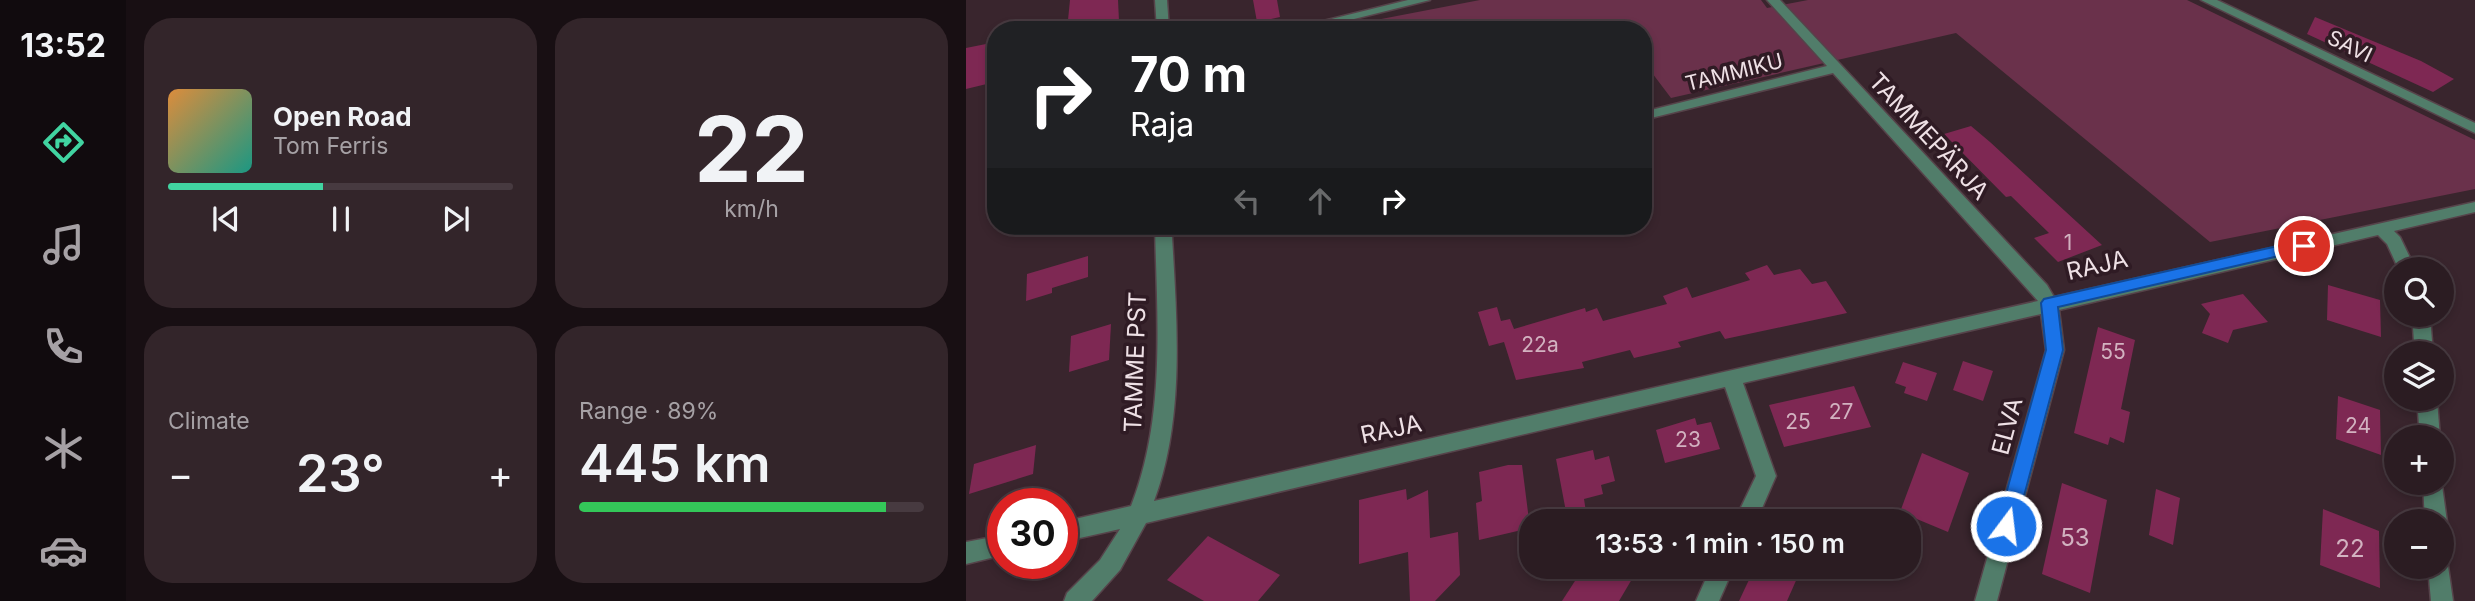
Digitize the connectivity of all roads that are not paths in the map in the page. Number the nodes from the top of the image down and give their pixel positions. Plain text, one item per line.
1 (1161, 0) edge
2 (1424, 0) edge
3 (1773, 0) edge
4 (2207, 0) edge
5 (1162, 21) edge
6 (1332, 21) edge
7 (1835, 68) junction
8 (1652, 114) edge
9 (2475, 129) edge
10 (2475, 208) edge
11 (2380, 229) junction
12 (1163, 235) edge
13 (2402, 257) edge
14 (2049, 303) junction
15 (1732, 380) junction
16 (1751, 509) edge
17 (1139, 514) junction
18 (1078, 528) edge
19 (987, 548) edge
20 (966, 553) edge
21 (1717, 579) edge
22 (2440, 579) edge
23 (1076, 601) edge
24 (1707, 601) edge
25 (1986, 601) edge
26 (2442, 601) edge

1 - 5 street
2 - 6 street
3 - 7 street, TAMMEPÄRJA
4 - 9 street, SAVI
7 - 8 street, TAMMIKU
7 - 14 street, TAMMEPÄRJA
10 - 11 street, RAJA
11 - 13 street
11 - 14 street, RAJA
12 - 17 street, TAMME PST
14 - 15 street, RAJA
14 - 25 street, ELVA
15 - 16 street
15 - 17 street, RAJA
17 - 18 street, RAJA
17 - 23 street, TAMME PST
19 - 20 street
21 - 24 street
22 - 26 street

